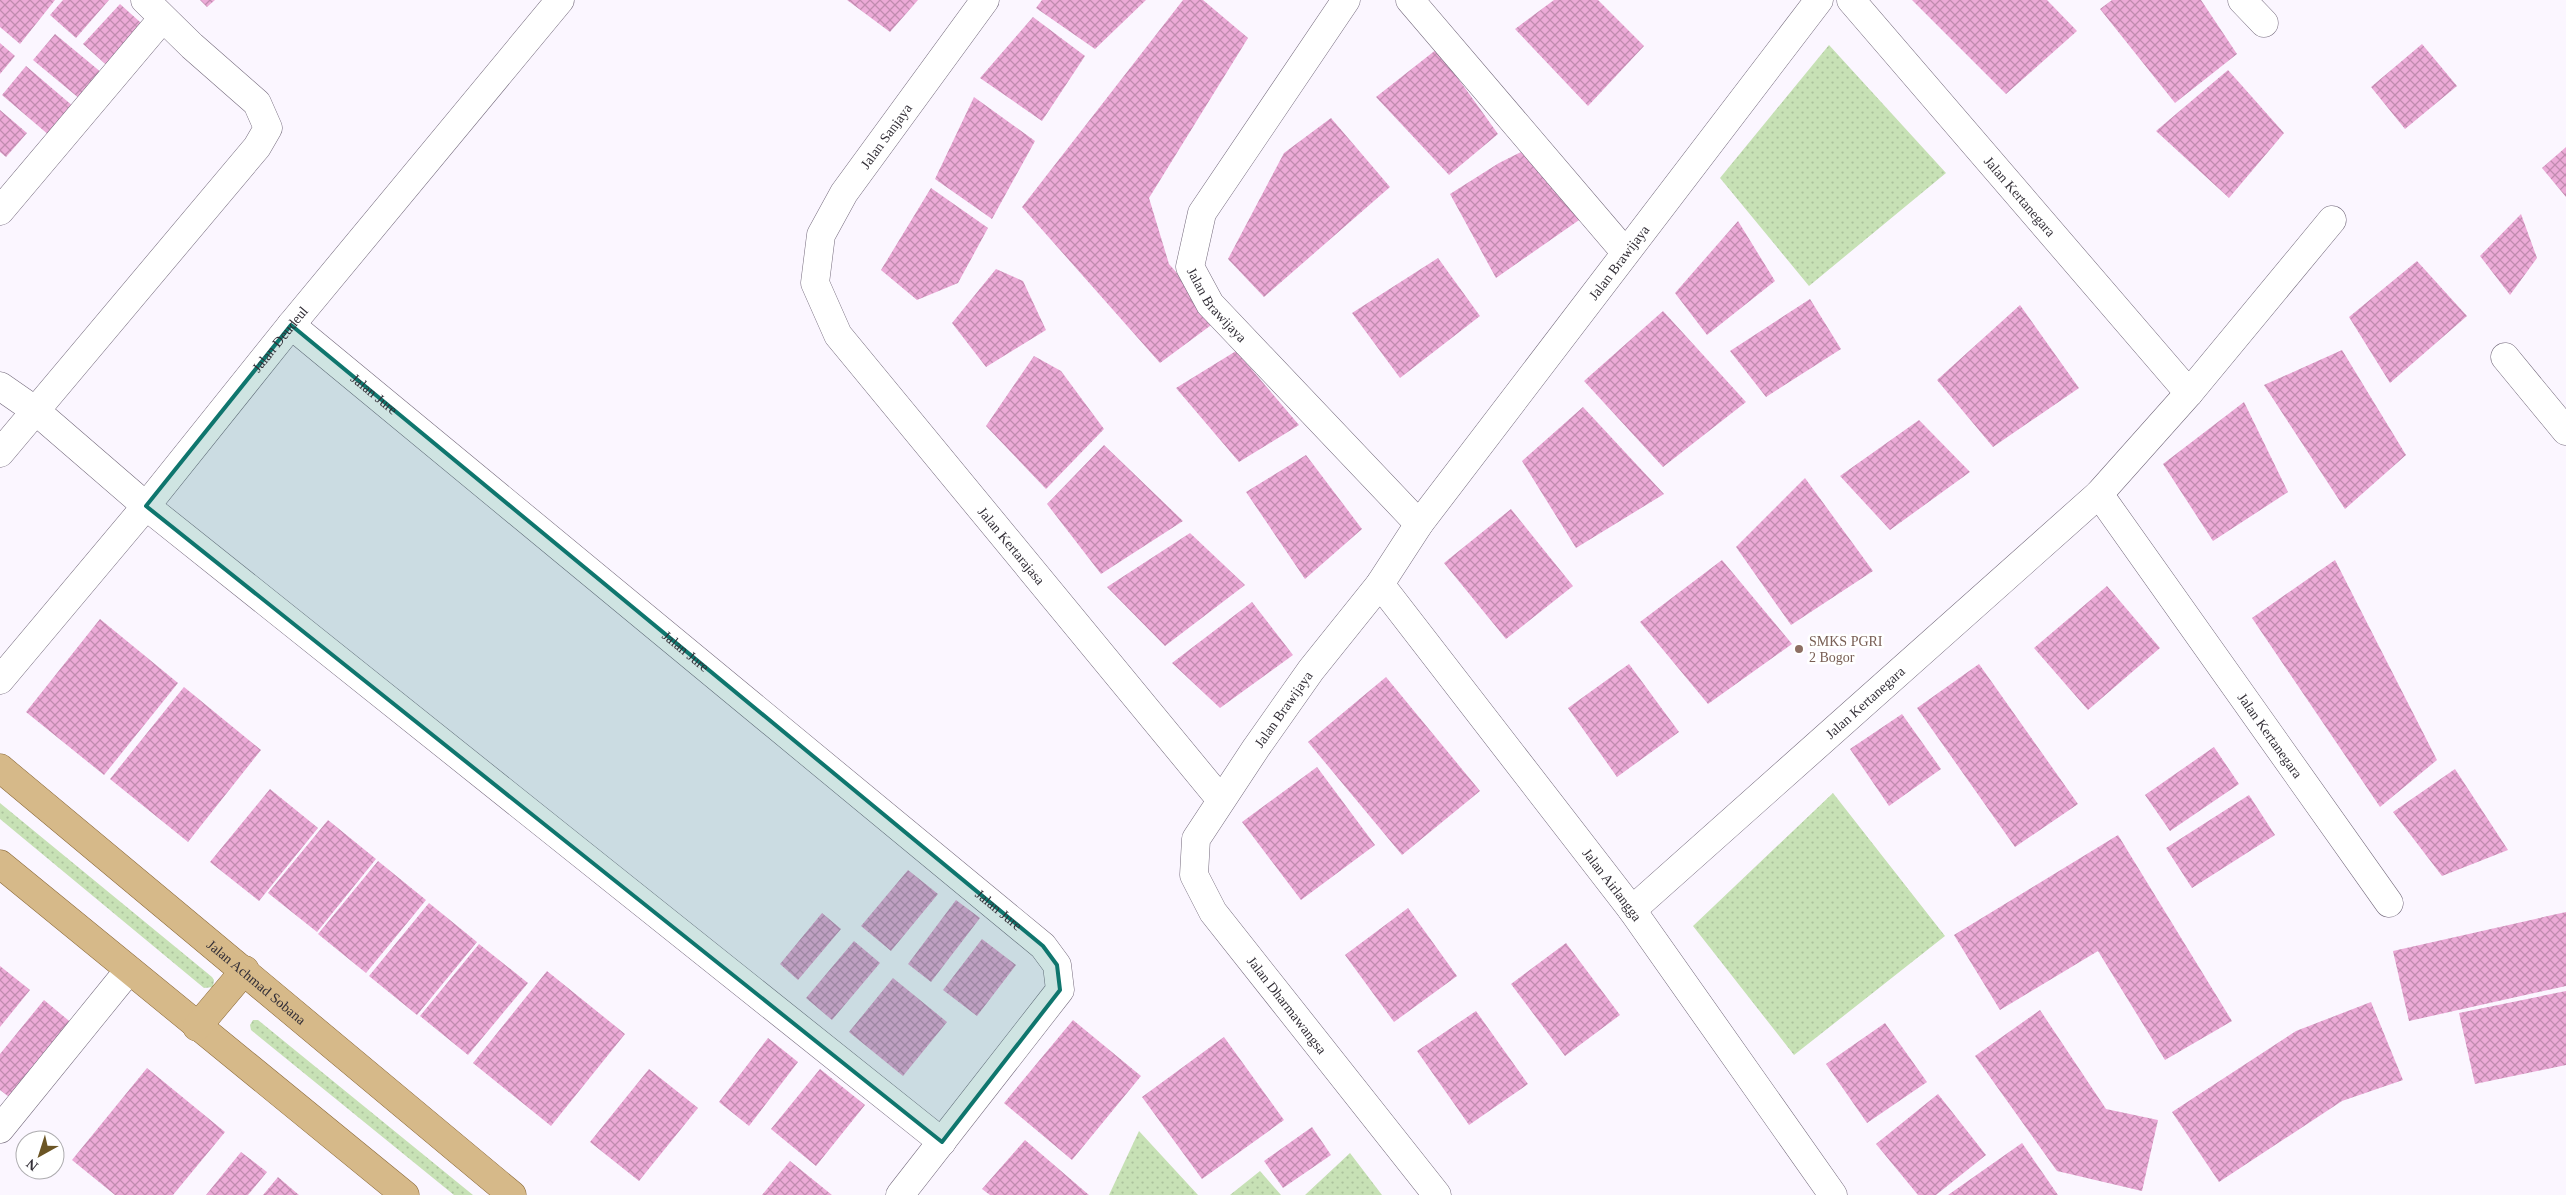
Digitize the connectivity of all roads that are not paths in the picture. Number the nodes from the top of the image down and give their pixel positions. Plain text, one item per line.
1 (560, 0) edge
2 (985, 0) edge
3 (1346, 0) edge
4 (1410, 0) edge
5 (1819, 0) edge
6 (1851, 0) edge
7 (2242, 0) edge
8 (154, 9) edge
9 (2264, 23) dead end
10 (0, 210) edge
11 (2332, 220) dead end
12 (1625, 252) junction
13 (815, 283) joint
14 (291, 325) junction
15 (2505, 357) dead end
16 (0, 386) edge
17 (2189, 393) junction
18 (36, 411) junction
19 (2566, 431) edge
20 (0, 453) edge
21 (2099, 494) junction
22 (146, 506) junction
23 (1419, 524) junction
24 (1380, 584) junction
25 (0, 680) edge
26 (0, 768) edge
27 (1221, 800) junction
28 (0, 864) edge
29 (2389, 903) dead end
30 (1632, 910) junction
31 (129, 970) junction
32 (245, 970) junction
33 (197, 1027) junction
34 (0, 1129) edge
35 (942, 1142) junction
36 (405, 1195) edge
37 (512, 1195) edge
38 (900, 1195) edge
39 (1438, 1195) edge
40 (1833, 1195) edge

1 - 14 street, Jalan Deudeul
2 - 13 street, Jalan Sanjaya
3 - 23 street, Jalan Brawijaya
4 - 12 street
5 - 12 street, Jalan Brawijaya
6 - 17 street, Jalan Kertanegara
7 - 9 street
8 - 10 street
8 - 18 street
11 - 17 street, Jalan Kertanegara
12 - 23 street, Jalan Brawijaya
13 - 27 street, Jalan Kertarajasa
14 - 22 street, Jalan Deudeul
14 - 35 street, Jalan Jure
15 - 19 street
16 - 18 street
17 - 21 street, Jalan Kertanegara
18 - 20 street
18 - 22 street
21 - 29 street, Jalan Kertanegara
21 - 30 street, Jalan Kertanegara
22 - 25 street, Jalan Deudeul
22 - 35 street
23 - 24 street, Jalan Brawijaya
24 - 27 street, Jalan Brawijaya
24 - 30 street, Jalan Airlangga
26 - 32 main road, Jalan Achmad Sobana
27 - 39 street, Jalan Dharmawangsa
28 - 31 main road
30 - 40 street, Jalan Airlangga
31 - 33 main road
31 - 34 street
32 - 33 main road
32 - 37 main road, Jalan Achmad Sobana
33 - 36 main road
35 - 38 street

